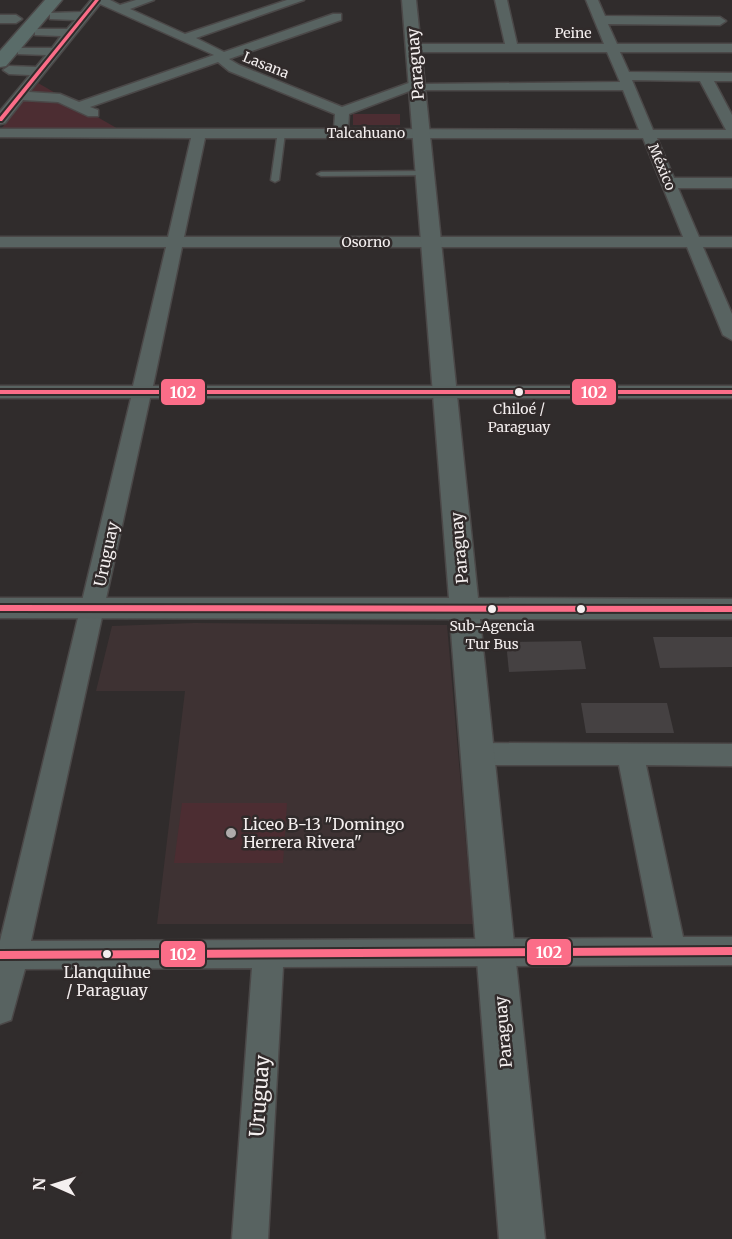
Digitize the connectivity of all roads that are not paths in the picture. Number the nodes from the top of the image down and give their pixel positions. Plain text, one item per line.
1 (33, 0) edge
2 (98, 0) edge
3 (148, 0) edge
4 (298, 0) edge
5 (409, 0) edge
6 (501, 0) edge
7 (592, 0) edge
8 (54, 8) edge
9 (121, 10) junction
10 (732, 11) edge
11 (717, 16) junction
12 (337, 17) dead end
13 (8, 19) edge
14 (601, 20) junction
15 (76, 25) junction
16 (39, 33) dead end
17 (0, 37) edge
18 (184, 38) junction
19 (732, 41) edge
20 (414, 48) junction
21 (512, 48) junction
22 (612, 48) junction
23 (22, 51) dead end
24 (726, 51) edge
25 (55, 52) junction
26 (223, 57) junction
27 (5, 66) edge
28 (39, 71) junction
29 (705, 77) junction
30 (732, 77) edge
31 (626, 81) junction
32 (417, 86) junction
33 (0, 91) edge
34 (21, 94) junction
35 (715, 96) junction
36 (732, 96) edge
37 (79, 106) junction
38 (342, 112) junction
39 (0, 120) edge
40 (732, 128) edge
41 (0, 133) edge
42 (129, 133) junction
43 (200, 133) junction
44 (281, 133) junction
45 (341, 133) junction
46 (421, 134) junction
47 (648, 134) junction
48 (732, 134) edge
49 (425, 173) junction
50 (321, 174) dead end
51 (275, 180) dead end
52 (669, 183) junction
53 (732, 183) edge
54 (0, 242) edge
55 (175, 242) junction
56 (431, 242) junction
57 (732, 242) edge
58 (694, 243) junction
59 (727, 309) edge
60 (732, 335) edge
61 (445, 390) junction
62 (0, 392) edge
63 (142, 392) junction
64 (732, 392) edge
65 (464, 607) junction
66 (0, 608) edge
67 (94, 608) junction
68 (732, 609) edge
69 (478, 754) junction
70 (630, 755) junction
71 (732, 755) edge
72 (732, 951) edge
73 (496, 952) junction
74 (671, 952) junction
75 (268, 954) junction
76 (6, 955) edge
77 (0, 1009) edge
78 (250, 1239) edge
79 (522, 1239) edge

1 - 13 highway
2 - 9 street, Lasana
2 - 15 street
3 - 9 street
4 - 18 street
5 - 20 street, Paraguay
6 - 21 street
7 - 14 street, México
8 - 15 street
8 - 27 highway
9 - 15 street
9 - 18 street, Lasana
10 - 11 street
11 - 14 street
11 - 19 street
12 - 26 street
13 - 17 highway
14 - 22 street, México
15 - 16 street
15 - 25 street
18 - 26 street, Lasana
20 - 21 street, Peine
20 - 32 street, Paraguay
21 - 22 street, Peine
22 - 24 street, Peine
22 - 31 street, México
23 - 25 street
25 - 28 street
26 - 37 street
26 - 38 street, Lasana
27 - 28 street
28 - 34 street
29 - 30 street
29 - 31 street
29 - 35 street
31 - 32 street
31 - 47 street, México
32 - 38 street
32 - 46 street, Paraguay
33 - 34 street
34 - 37 street
34 - 39 street
35 - 36 street
35 - 40 street
37 - 42 street
38 - 45 street
41 - 42 street, Talcahuano
42 - 43 street, Talcahuano
43 - 44 street, Talcahuano
43 - 55 street, Uruguay
44 - 45 street, Talcahuano
44 - 51 lane
45 - 46 street, Talcahuano
46 - 47 street, Talcahuano
46 - 49 street, Paraguay
47 - 48 street, Talcahuano
47 - 52 street, México
49 - 50 lane
49 - 56 street, Paraguay
52 - 53 street
52 - 58 street, México
54 - 55 street, Osorno
55 - 56 street, Osorno
55 - 63 street, Uruguay
56 - 58 street, Osorno
56 - 61 street, Paraguay
57 - 58 street, Osorno
58 - 59 street, México
59 - 60 street, México
61 - 63 street
61 - 64 street
61 - 65 street, Paraguay
62 - 63 street
63 - 67 street, Uruguay
65 - 67 street
65 - 68 street
65 - 69 street, Paraguay
66 - 67 street
67 - 76 street, Uruguay
69 - 70 street
69 - 73 street, Paraguay
70 - 71 street
70 - 74 street
72 - 74 street
73 - 74 street
73 - 75 street
73 - 79 street, Paraguay
75 - 76 street
75 - 78 street, Uruguay
76 - 77 street, Uruguay

